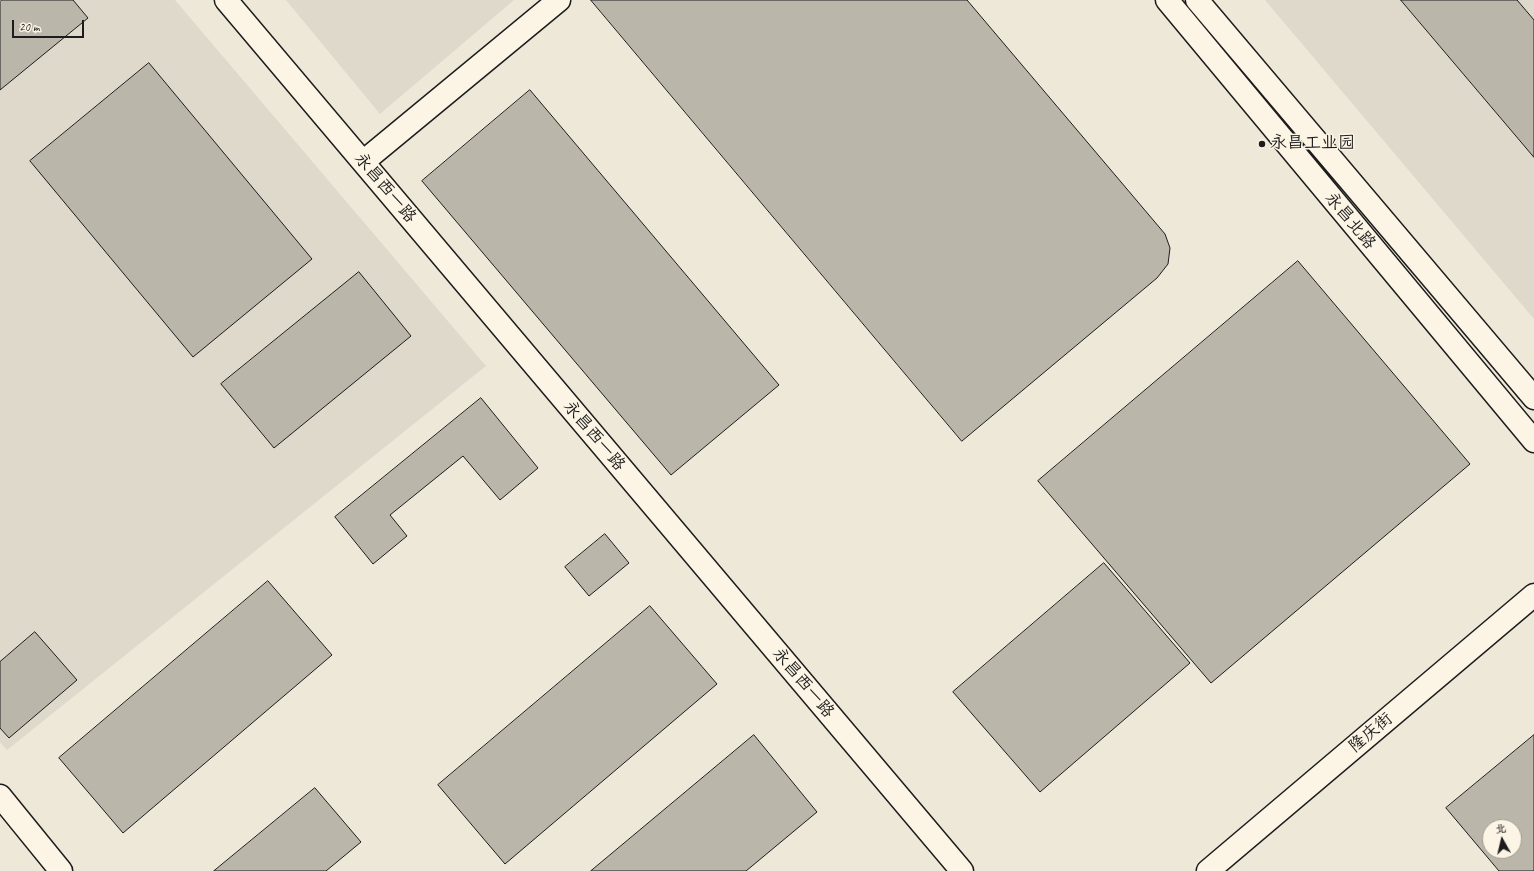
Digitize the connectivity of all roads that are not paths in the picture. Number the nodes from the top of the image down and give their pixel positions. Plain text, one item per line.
1 (226, 0) edge
2 (559, 0) edge
3 (1167, 0) edge
4 (1197, 0) edge
5 (363, 162) junction
6 (1534, 398) edge
7 (1534, 441) edge
8 (1534, 595) edge
9 (0, 796) edge
10 (62, 871) edge
11 (962, 871) edge
12 (1208, 871) edge

1 - 5 street, 永昌西一路
2 - 5 street
3 - 7 street, 永昌北路
4 - 6 street, 永昌北路
5 - 11 street, 永昌西一路
8 - 12 street, 隆庆街
9 - 10 street

